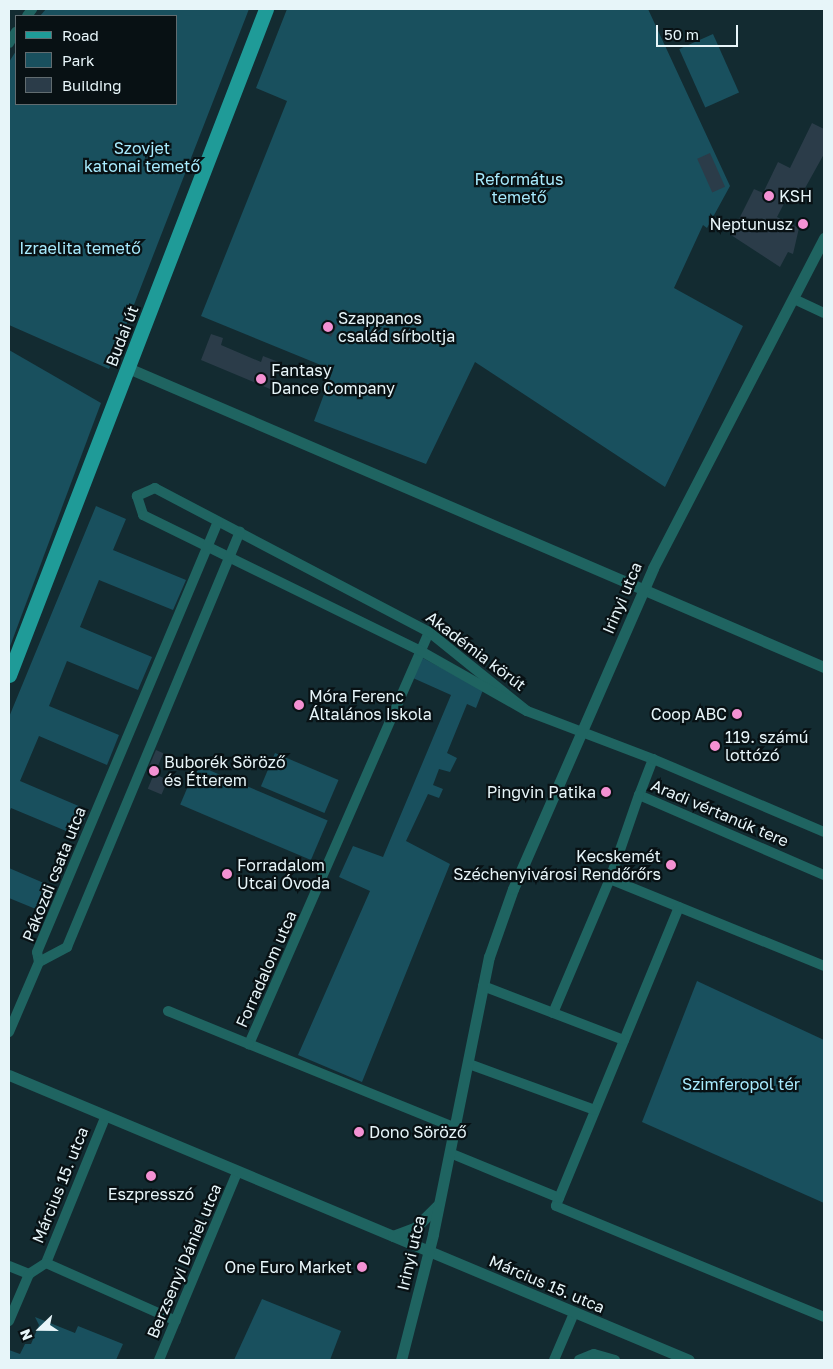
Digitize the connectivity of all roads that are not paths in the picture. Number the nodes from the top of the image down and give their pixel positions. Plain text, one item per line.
1 (266, 9) edge
2 (824, 238) edge
3 (794, 298) junction
4 (824, 313) edge
5 (128, 368) junction
6 (218, 521) junction
7 (240, 532) junction
8 (207, 546) junction
9 (230, 557) junction
10 (642, 591) junction
11 (430, 632) junction
12 (419, 650) junction
13 (824, 667) edge
14 (9, 675) edge
15 (527, 711) junction
16 (581, 731) junction
17 (653, 759) junction
18 (639, 795) junction
19 (824, 832) edge
20 (824, 875) edge
21 (610, 879) junction
22 (679, 907) junction
23 (39, 962) junction
24 (824, 966) edge
25 (483, 986) junction
26 (168, 1010) dead end
27 (553, 1013) junction
28 (9, 1032) edge
29 (624, 1040) junction
30 (249, 1044) junction
31 (469, 1064) junction
32 (9, 1076) edge
33 (594, 1110) junction
34 (105, 1118) junction
35 (456, 1128) junction
36 (450, 1153) junction
37 (237, 1173) junction
38 (559, 1198) junction
39 (439, 1204) junction
40 (393, 1236) junction
41 (429, 1252) junction
42 (46, 1263) junction
43 (9, 1266) edge
44 (29, 1274) junction
45 (574, 1313) junction
46 (824, 1316) edge
47 (9, 1321) edge
48 (176, 1321) junction
49 (159, 1360) edge
50 (401, 1360) edge
51 (554, 1360) edge
52 (579, 1360) edge
53 (615, 1360) edge
54 (689, 1360) edge

1 - 5 main road, Budai út
2 - 3 street, Irinyi utca
3 - 4 street
3 - 10 street, Irinyi utca
5 - 10 street
5 - 14 main road, Budai út
6 - 7 street, Akadémia körút
6 - 8 street, Pákozdi csata utca
6 - 8 street, Akadémia körút
7 - 9 street, Pákozdi csata utca
7 - 11 street, Akadémia körút
8 - 9 street, Akadémia körút
8 - 23 street, Pákozdi csata utca
9 - 12 street, Akadémia körút
9 - 23 street, Pákozdi csata utca
10 - 13 street
10 - 16 street, Irinyi utca
11 - 12 street, Forradalom utca
11 - 15 street, Akadémia körút
12 - 15 street, Akadémia körút
12 - 30 street, Forradalom utca
15 - 16 street, Aradi vértanúk tere
16 - 17 street, Aradi vértanúk tere
16 - 25 street, Irinyi utca
17 - 18 street, Aradi vértanúk tere
17 - 19 street, Aradi vértanúk tere
18 - 20 street, Aradi vértanúk tere
18 - 21 street
21 - 22 street
21 - 27 street
22 - 24 street
22 - 29 street
23 - 28 street
25 - 27 street
25 - 31 street, Irinyi utca
26 - 30 street, Forradalom utca
27 - 29 street
29 - 33 street
30 - 35 street, Forradalom utca
31 - 33 street
31 - 35 street, Irinyi utca
32 - 34 street, Március 15. utca
33 - 38 street
34 - 37 street, Március 15. utca
34 - 42 street, Március 15. utca
35 - 36 street, Irinyi utca
36 - 38 street
36 - 39 street, Irinyi utca
37 - 40 street, Március 15. utca
37 - 48 street, Berzsenyi Dániel utca
38 - 46 street
39 - 40 street
39 - 41 street, Irinyi utca
40 - 41 street, Március 15. utca
41 - 45 street, Március 15. utca
41 - 50 street, Irinyi utca
42 - 44 street
42 - 48 street
43 - 44 street
44 - 47 street
45 - 51 street
45 - 54 street, Március 15. utca
48 - 49 street, Berzsenyi Dániel utca
52 - 53 street

